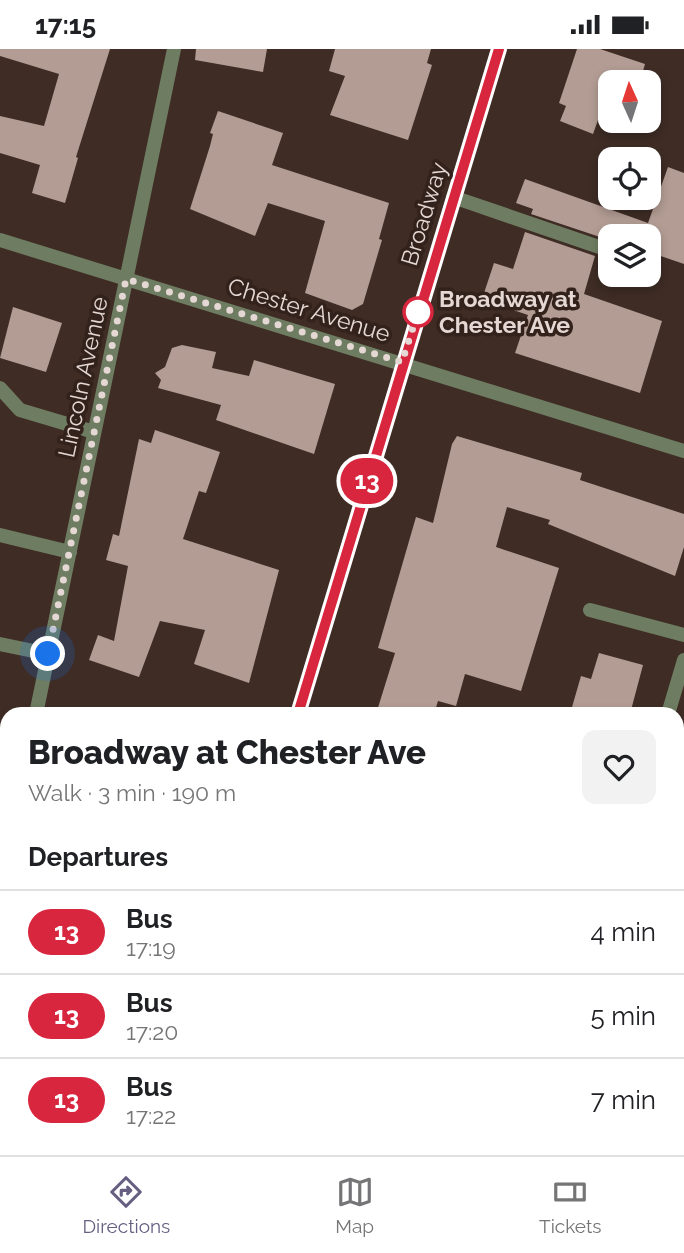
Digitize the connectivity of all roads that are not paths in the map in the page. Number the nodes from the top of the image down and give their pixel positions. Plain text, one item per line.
1 (174, 49) edge
2 (499, 49) edge
3 (453, 197) junction
4 (0, 240) edge
5 (598, 247) edge
6 (126, 279) junction
7 (402, 362) junction
8 (0, 388) edge
9 (94, 432) junction
10 (684, 451) edge
11 (0, 535) edge
12 (69, 552) junction
13 (590, 610) dead end
14 (684, 635) edge
15 (0, 644) edge
16 (48, 654) junction
17 (684, 660) edge
18 (37, 707) edge
19 (300, 707) edge
20 (670, 707) edge

1 - 6 street, Lincoln Avenue
2 - 3 main road, Broadway
3 - 5 street
3 - 7 main road, Broadway
4 - 6 street, Chester Avenue
6 - 7 street, Chester Avenue
6 - 9 street, Lincoln Avenue
7 - 10 street, Chester Avenue
7 - 19 main road, Broadway
8 - 9 street
9 - 12 street, Lincoln Avenue
11 - 12 street
12 - 16 street, Lincoln Avenue
13 - 14 street
15 - 16 street
16 - 18 street, Lincoln Avenue
17 - 20 street

